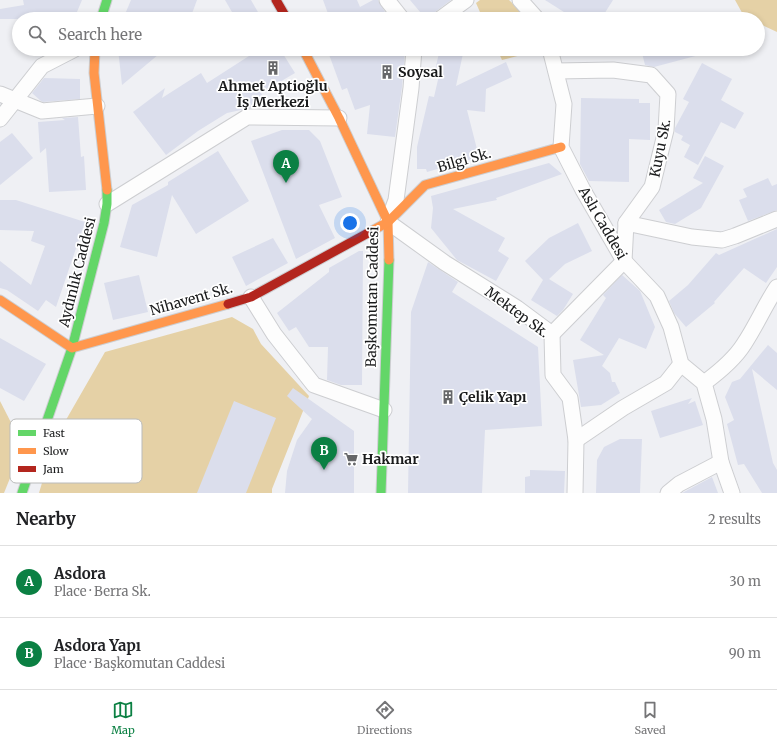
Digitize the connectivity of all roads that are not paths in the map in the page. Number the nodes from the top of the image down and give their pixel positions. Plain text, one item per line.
1 (107, 0) edge
2 (276, 0) edge
3 (387, 0) edge
4 (466, 0) edge
5 (520, 0) edge
6 (103, 12) edge
7 (283, 12) edge
8 (396, 12) edge
9 (450, 12) edge
10 (531, 12) edge
11 (61, 56) edge
12 (95, 56) edge
13 (307, 56) edge
14 (413, 56) edge
15 (552, 56) edge
16 (556, 70) junction
17 (0, 94) edge
18 (15, 100) junction
19 (97, 106) junction
20 (339, 118) junction
21 (0, 119) edge
22 (561, 147) junction
23 (107, 204) junction
24 (777, 219) edge
25 (388, 222) junction
26 (626, 223) junction
27 (624, 261) junction
28 (777, 287) edge
29 (251, 297) junction
30 (0, 300) edge
31 (552, 334) junction
32 (72, 348) junction
33 (681, 364) junction
34 (704, 383) junction
35 (384, 410) junction
36 (48, 419) edge
37 (576, 440) junction
38 (721, 462) junction
39 (25, 483) edge
40 (22, 493) edge
41 (381, 493) edge
42 (575, 493) edge
43 (668, 493) edge
44 (732, 493) edge

1 - 6 street
2 - 7 street
3 - 8 street
4 - 9 street
5 - 10 street
11 - 18 street
12 - 19 street, Aydınlık Caddesi
13 - 20 street, Başkomutan Caddesi
14 - 25 street
15 - 16 street
16 - 22 street
16 - 26 street, Kuyu Sk.
17 - 18 street
18 - 19 street
18 - 21 street
19 - 23 street, Aydınlık Caddesi
20 - 23 street
20 - 25 street, Başkomutan Caddesi
22 - 25 street, Bilgi Sk.
22 - 27 street, Aslı Caddesi
23 - 32 street, Aydınlık Caddesi
24 - 26 street
25 - 29 street, Nihavent Sk.
25 - 31 street, Mektep Sk.
25 - 35 street, Başkomutan Caddesi
26 - 27 street
27 - 31 street
27 - 33 street, Aslı Caddesi
28 - 34 street
29 - 32 street, Nihavent Sk.
29 - 35 street
30 - 32 street
31 - 37 street, Mektep Sk.
32 - 36 street, Aydınlık Caddesi
33 - 34 street
33 - 37 street
34 - 38 street
35 - 41 street, Başkomutan Caddesi
37 - 42 street, Mektep Sk.
38 - 43 street
38 - 44 street
39 - 40 street, Aydınlık Caddesi

